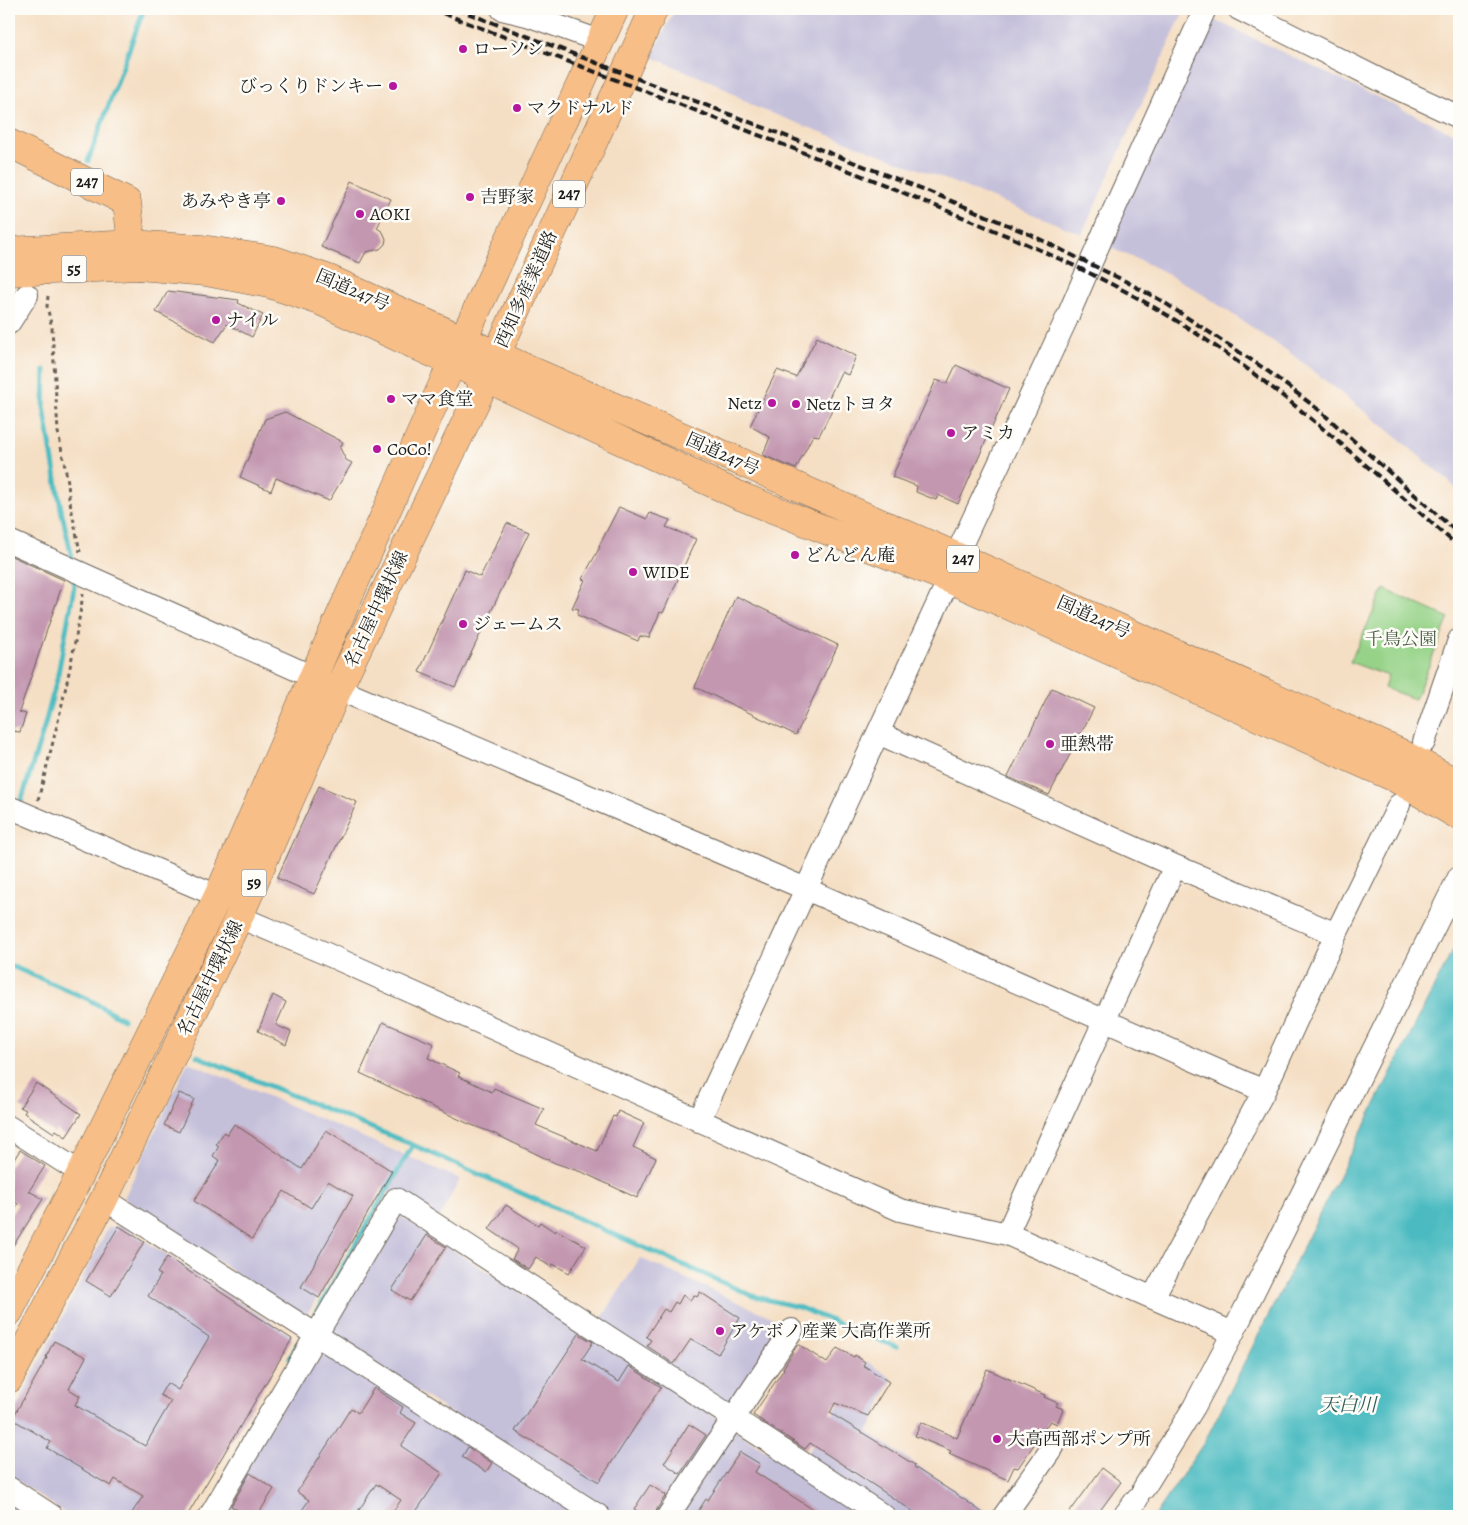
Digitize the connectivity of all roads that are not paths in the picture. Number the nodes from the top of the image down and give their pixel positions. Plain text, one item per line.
1 (502, 9) edge
2 (615, 9) edge
3 (654, 9) edge
4 (1205, 9) edge
5 (1239, 9) edge
6 (600, 41) junction
7 (1459, 117) edge
8 (9, 143) edge
9 (9, 252) edge
10 (136, 255) junction
11 (9, 272) edge
12 (26, 295) dead end
13 (9, 323) edge
14 (463, 339) junction
15 (496, 354) junction
16 (452, 363) junction
17 (486, 380) junction
18 (9, 540) edge
19 (952, 567) junction
20 (1459, 640) edge
21 (313, 677) junction
22 (338, 689) junction
23 (878, 733) junction
24 (1424, 742) dead end
25 (1459, 784) edge
26 (1399, 805) dead end
27 (9, 807) edge
28 (1459, 816) edge
29 (1175, 866) junction
30 (1459, 877) edge
31 (806, 889) junction
32 (218, 896) junction
33 (239, 917) junction
34 (1336, 934) junction
35 (1104, 1020) junction
36 (1264, 1091) junction
37 (700, 1121) junction
38 (9, 1127) edge
39 (81, 1173) junction
40 (104, 1199) junction
41 (1007, 1234) junction
42 (1153, 1297) junction
43 (9, 1312) edge
44 (310, 1330) junction
45 (792, 1330) dead end
46 (1234, 1333) junction
47 (9, 1379) edge
48 (732, 1418) junction
49 (1053, 1447) dead end
50 (9, 1488) edge
51 (1135, 1501) edge
52 (52, 1516) edge
53 (210, 1516) edge
54 (599, 1516) edge
55 (668, 1516) edge
56 (884, 1516) edge
57 (1004, 1516) edge

1 - 6 street
2 - 6 main road, 西知多産業道路 / 247
3 - 15 main road, 西知多産業道路 / 247
4 - 19 street
5 - 7 street
6 - 14 main road, 西知多産業道路 / 247
8 - 10 main road, 247
9 - 10 main road, 55
10 - 11 main road, 55
10 - 14 main road, 国道247号 / 247
10 - 16 main road, 国道247号 / 247
12 - 13 street
14 - 15 main road, 国道247号 / 247
14 - 16 main road, 西知多産業道路 / 247
15 - 17 main road, 西知多産業道路 / 247
15 - 19 main road, 国道247号 / 247
16 - 17 main road, 国道247号 / 247
16 - 21 main road, 名古屋中環状線 / 59
17 - 19 main road, 国道247号 / 247
17 - 22 main road, 名古屋中環状線 / 59
18 - 21 street
19 - 23 street
19 - 25 main road, 国道247号 / 247
19 - 28 main road, 国道247号 / 247
20 - 24 street
21 - 32 main road, 名古屋中環状線 / 59
22 - 31 street
22 - 33 main road, 名古屋中環状線 / 59
23 - 29 street
23 - 31 street
26 - 34 street
27 - 32 street
29 - 34 street
29 - 35 street
30 - 46 street
31 - 35 street
31 - 37 street
32 - 39 main road, 名古屋中環状線 / 59
33 - 37 street
33 - 40 main road, 名古屋中環状線 / 59
34 - 36 street
35 - 36 street
35 - 41 street
36 - 42 street
37 - 41 street
38 - 39 street
39 - 43 main road, 名古屋中環状線 / 59
40 - 44 street
40 - 47 main road, 名古屋中環状線 / 59
41 - 42 street
42 - 46 street
44 - 48 street
44 - 53 street
44 - 54 street
45 - 48 street
46 - 51 street
48 - 55 street
48 - 56 street
49 - 57 street
50 - 52 street

